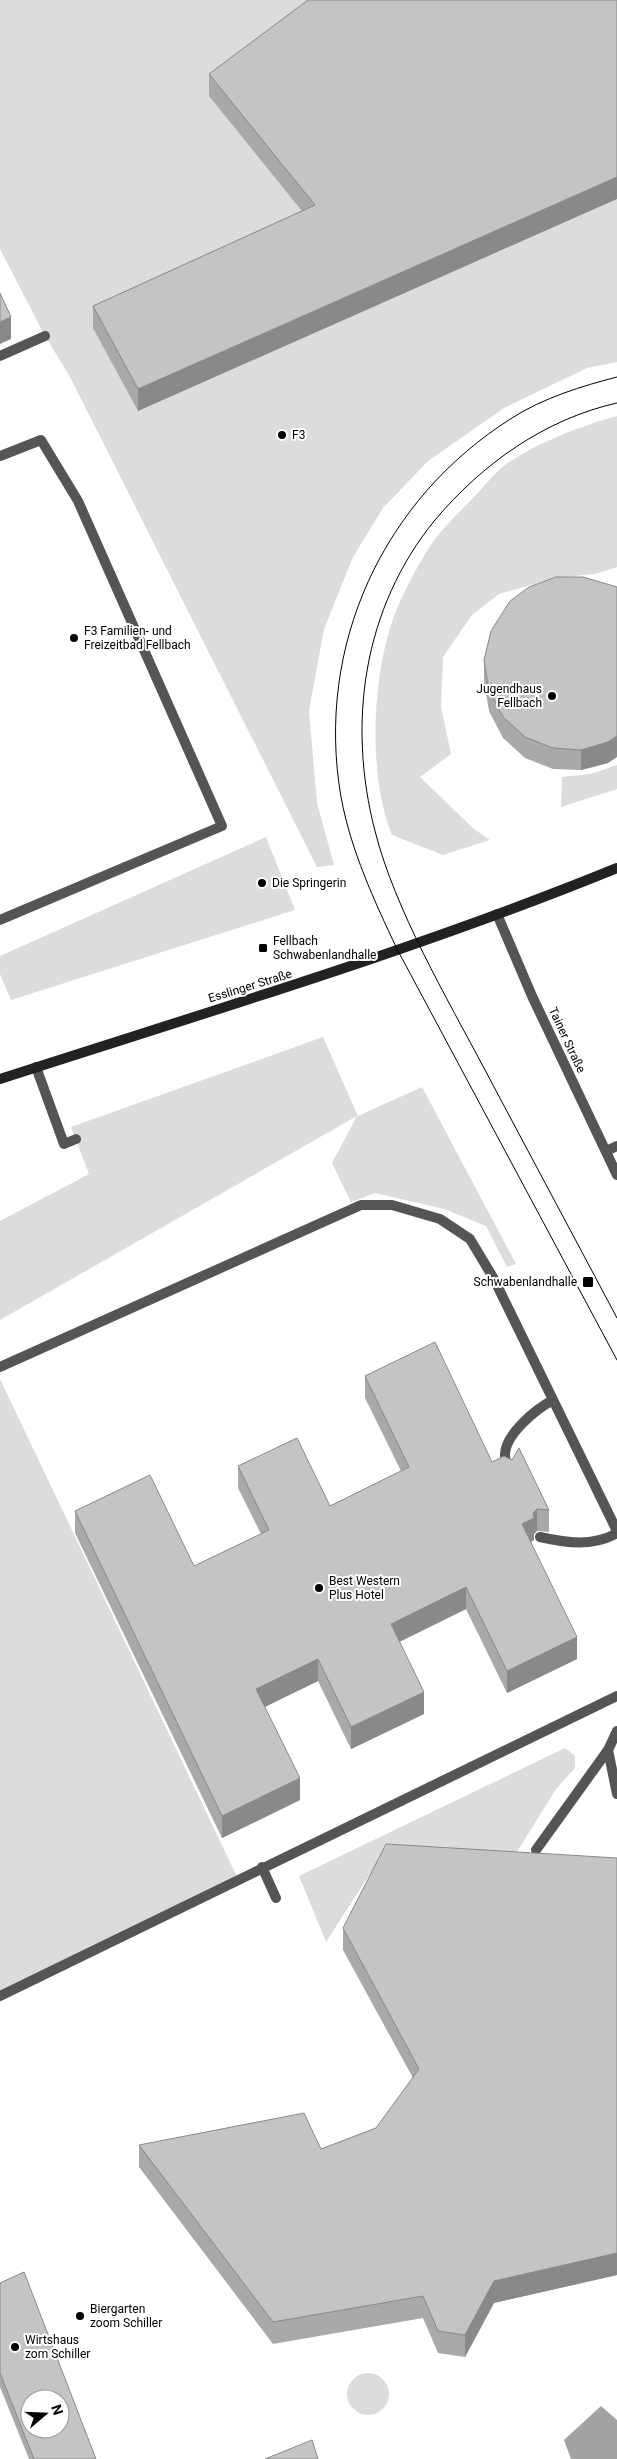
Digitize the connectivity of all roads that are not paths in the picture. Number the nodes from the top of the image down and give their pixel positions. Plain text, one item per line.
1 (45, 336) dead end
2 (0, 356) edge
3 (0, 456) edge
4 (617, 868) edge
5 (497, 914) junction
6 (0, 920) edge
7 (36, 1067) junction
8 (0, 1079) edge
9 (76, 1139) dead end
10 (617, 1146) edge
11 (606, 1151) junction
12 (617, 1174) edge
13 (0, 1367) edge
14 (553, 1400) junction
15 (510, 1475) edge
16 (617, 1532) edge
17 (540, 1537) edge
18 (617, 1696) edge
19 (617, 1731) edge
20 (608, 1750) junction
21 (617, 1794) edge
22 (536, 1850) dead end
23 (262, 1867) junction
24 (276, 1898) dead end
25 (0, 1996) edge

1 - 2 street
3 - 6 street
4 - 5 main road, Esslinger Straße
5 - 7 main road, Esslinger Straße
5 - 11 street, Tainer Straße
7 - 8 main road, Esslinger Straße
7 - 9 street
10 - 11 street
11 - 12 street, Tainer Straße
13 - 14 street
14 - 15 street
14 - 16 street
16 - 17 street
18 - 23 street
19 - 20 street
20 - 21 street
20 - 22 street
23 - 24 street
23 - 25 street

